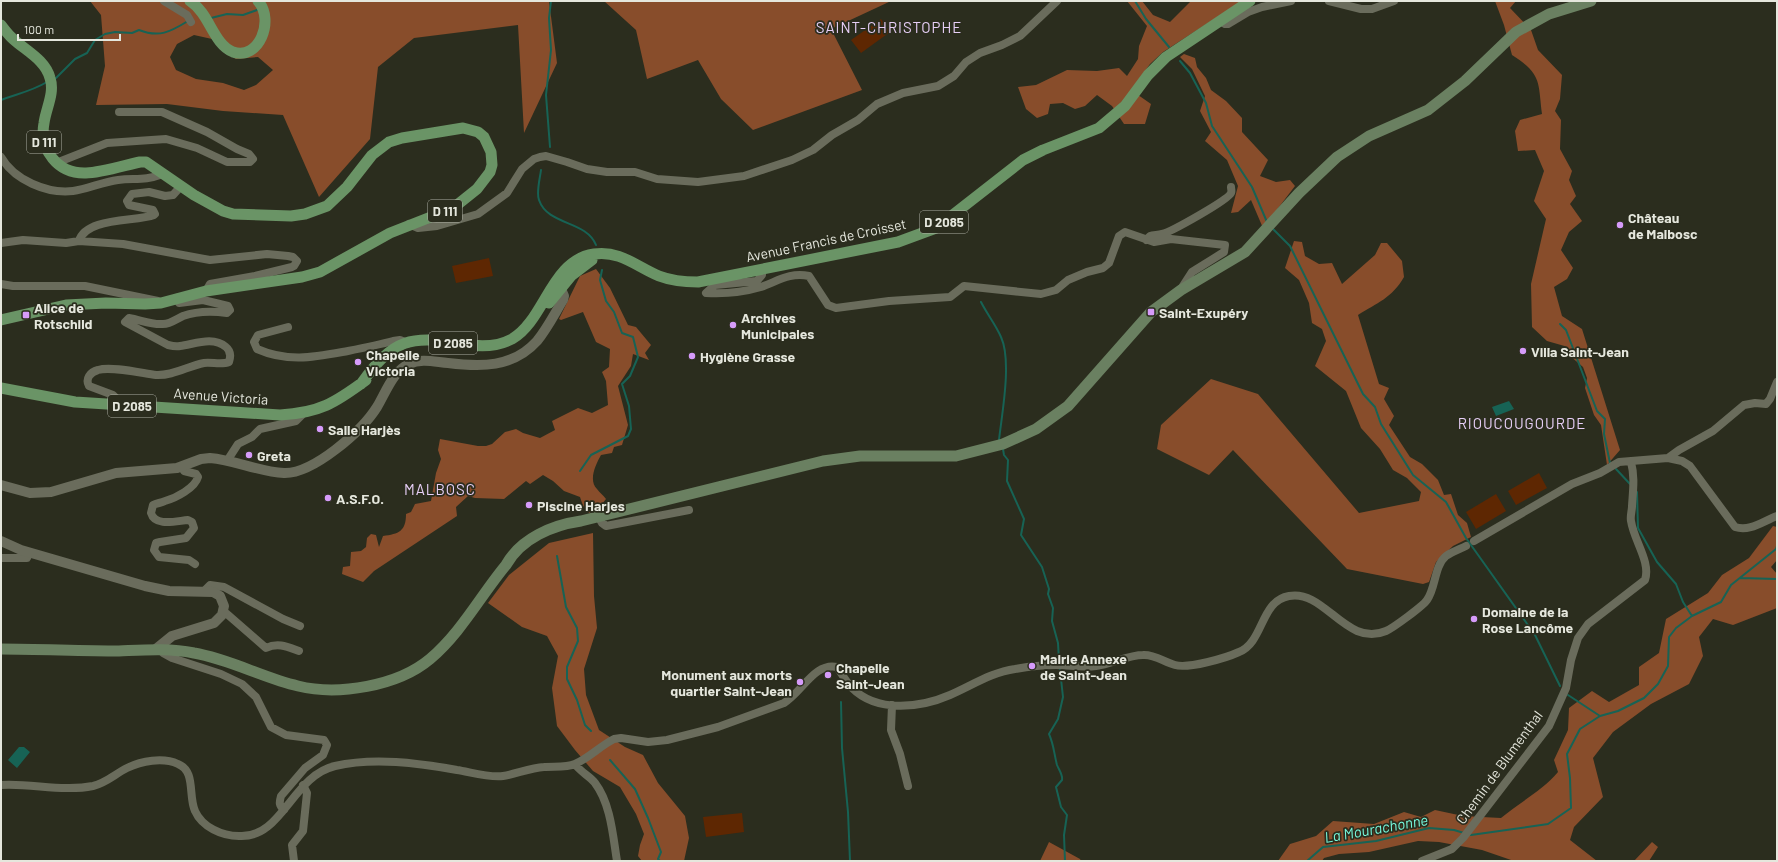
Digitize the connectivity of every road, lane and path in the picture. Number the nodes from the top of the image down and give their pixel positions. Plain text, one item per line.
1 (164, 1) edge
2 (190, 1) edge
3 (258, 1) edge
4 (1057, 1) edge
5 (1250, 1) edge
6 (1291, 1) edge
7 (1329, 1) edge
8 (1394, 1) edge
9 (1591, 1) edge
10 (1222, 19) junction
11 (192, 22) dead end
12 (1, 25) edge
13 (119, 112) dead end
14 (1, 157) edge
15 (56, 163) junction
16 (163, 174) junction
17 (181, 186) junction
18 (1231, 187) dead end
19 (409, 224) junction
20 (79, 240) junction
21 (1146, 240) junction
22 (1, 244) edge
23 (606, 254) junction
24 (762, 269) junction
25 (1, 284) edge
26 (558, 285) junction
27 (1181, 290) junction
28 (206, 291) junction
29 (176, 298) junction
30 (161, 302) junction
31 (1, 320) edge
32 (288, 327) dead end
33 (408, 343) junction
34 (1777, 382) edge
35 (361, 384) junction
36 (1, 388) edge
37 (118, 405) junction
38 (305, 412) junction
39 (1668, 458) junction
40 (227, 461) junction
41 (1631, 462) junction
42 (182, 467) junction
43 (1, 485) edge
44 (689, 510) dead end
45 (598, 516) junction
46 (1777, 516) edge
47 (1, 541) edge
48 (1474, 541) dead end
49 (1466, 546) dead end
50 (29, 553) junction
51 (1, 558) edge
52 (195, 564) dead end
53 (204, 591) junction
54 (223, 613) junction
55 (300, 626) dead end
56 (1, 649) edge
57 (160, 649) junction
58 (299, 650) dead end
59 (892, 705) junction
60 (575, 764) junction
61 (1, 785) edge
62 (303, 785) junction
63 (908, 786) dead end
64 (284, 810) junction
65 (612, 825) junction
66 (294, 861) edge
67 (617, 861) edge
68 (621, 861) edge
69 (1422, 861) edge

1 - 11 street
2 - 3 main road
4 - 19 street
5 - 10 main road, D 2085
6 - 10 street
7 - 8 street
9 - 27 main road
10 - 24 main road, Avenue Francis de Croisset / D 2085
12 - 15 main road, D 111
13 - 15 street
14 - 16 street
15 - 16 main road, D 111
16 - 17 main road, D 111
17 - 19 main road, D 111
17 - 20 street
18 - 21 street
19 - 28 main road, D 111
20 - 22 street
20 - 28 street
21 - 24 street
21 - 27 street
23 - 24 main road, Avenue Francis de Croisset / D 2085
23 - 26 main road, D 2085
23 - 26 main road, Avenue Francis de Croisset / D 2085
25 - 30 street
26 - 33 main road, Avenue Victoria / D 2085
26 - 35 main road, Avenue Victoria / D 2085
26 - 40 street
27 - 45 main road
28 - 29 main road, D 111
29 - 30 main road, D 111
29 - 37 street
30 - 31 main road, D 111
32 - 33 street
33 - 35 main road, Avenue Victoria / D 2085
34 - 39 street
35 - 38 main road, Avenue Victoria / D 2085
36 - 37 main road, Avenue Victoria / D 2085
37 - 38 main road, Avenue Victoria / D 2085
38 - 40 street
39 - 41 street
39 - 46 street
40 - 42 street
41 - 48 street
41 - 69 street, Chemin de Blumenthal
42 - 43 street
42 - 52 street
44 - 45 street
45 - 57 main road
47 - 50 street
49 - 59 street
50 - 51 street
50 - 53 street
53 - 54 street
53 - 55 street
54 - 57 street
54 - 58 street
56 - 57 main road
57 - 64 street
59 - 60 street
59 - 63 street
60 - 62 street
60 - 65 street
61 - 64 street
62 - 64 street
62 - 66 street
65 - 67 street
65 - 68 street

